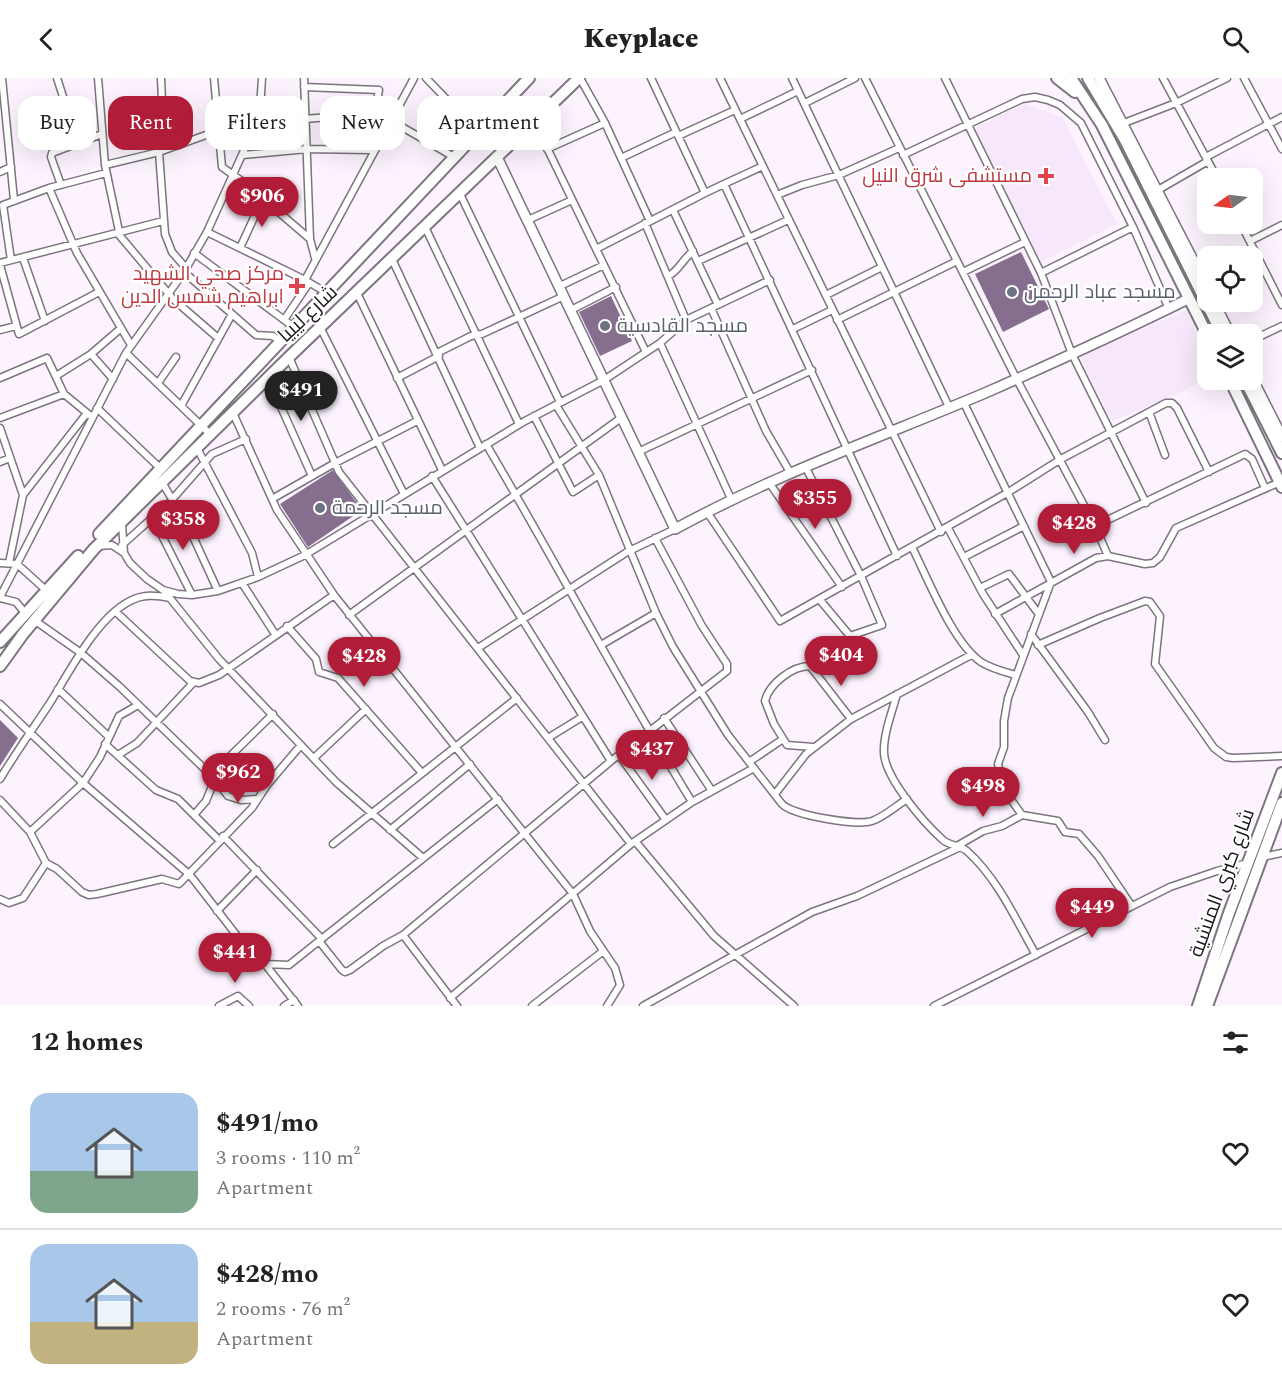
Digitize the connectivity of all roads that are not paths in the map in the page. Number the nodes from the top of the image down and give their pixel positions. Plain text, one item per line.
1 (2, 78) edge
2 (57, 78) edge
3 (98, 78) edge
4 (161, 78) edge
5 (214, 78) edge
6 (262, 78) edge
7 (304, 78) edge
8 (414, 78) edge
9 (426, 78) edge
10 (579, 78) edge
11 (651, 78) edge
12 (720, 78) edge
13 (792, 78) edge
14 (855, 78) edge
15 (865, 78) edge
16 (945, 78) edge
17 (1057, 78) edge
18 (1071, 78) edge
19 (1164, 78) edge
20 (1227, 78) edge
21 (1244, 78) edge
22 (1092, 79) edge
23 (524, 80) edge
24 (304, 87) junction
25 (798, 91) junction
26 (63, 96) edge
27 (215, 96) edge
28 (261, 96) edge
29 (304, 96) edge
30 (379, 96) edge
31 (404, 96) edge
32 (443, 96) edge
33 (510, 96) edge
34 (560, 96) edge
35 (804, 103) junction
36 (1176, 103) junction
37 (735, 110) junction
38 (1093, 111) junction
39 (2, 116) edge
40 (1282, 117) edge
41 (740, 119) junction
42 (605, 123) junction
43 (1082, 123) junction
44 (1124, 123) junction
45 (967, 124) junction
46 (1269, 124) junction
47 (405, 129) edge
48 (102, 134) junction
49 (677, 134) junction
50 (205, 135) edge
51 (96, 136) edge
52 (561, 143) edge
53 (899, 148) junction
54 (308, 149) joint
55 (320, 149) edge
56 (1282, 149) edge
57 (62, 150) edge
58 (220, 150) edge
59 (245, 150) edge
60 (297, 150) edge
61 (371, 150) edge
62 (461, 150) edge
63 (504, 150) edge
64 (548, 150) edge
65 (162, 151) junction
66 (243, 155) junction
67 (903, 155) junction
68 (454, 157) junction
69 (497, 157) junction
70 (621, 158) junction
71 (1207, 159) junction
72 (105, 165) junction
73 (763, 166) junction
74 (11, 167) junction
75 (1212, 168) edge
76 (0, 171) edge
77 (106, 173) junction
78 (232, 175) junction
79 (839, 175) junction
80 (724, 184) junction
81 (61, 185) junction
82 (49, 188) junction
83 (1158, 190) junction
84 (705, 193) junction
85 (460, 194) junction
86 (777, 195) junction
87 (263, 198) junction
88 (14, 200) junction
89 (572, 200) junction
90 (673, 210) junction
91 (528, 220) junction
92 (788, 220) junction
93 (163, 221) junction
94 (648, 222) junction
95 (1282, 225) edge
96 (425, 227) junction
97 (1132, 227) junction
98 (119, 232) junction
99 (207, 232) junction
100 (1246, 234) edge
101 (749, 238) junction
102 (310, 240) junction
103 (1025, 242) junction
104 (1250, 242) junction
105 (73, 244) junction
106 (240, 248) junction
107 (596, 249) junction
108 (693, 251) junction
109 (195, 254) junction
110 (23, 258) junction
111 (315, 258) junction
112 (392, 259) junction
113 (11, 260) junction
114 (698, 261) junction
115 (957, 261) junction
116 (0, 264) edge
117 (604, 265) junction
118 (882, 267) junction
119 (1197, 268) edge
120 (185, 270) junction
121 (963, 272) junction
122 (1041, 273) junction
123 (668, 276) junction
124 (770, 280) junction
125 (307, 281) junction
126 (560, 286) junction
127 (616, 288) junction
128 (99, 291) junction
129 (3, 292) edge
130 (357, 293) junction
131 (894, 293) junction
132 (169, 294) junction
133 (327, 294) junction
134 (826, 295) junction
135 (564, 296) junction
136 (1188, 299) junction
137 (1282, 305) edge
138 (714, 306) junction
139 (1169, 309) junction
140 (571, 310) junction
141 (832, 310) junction
142 (232, 314) junction
143 (519, 318) junction
144 (284, 320) junction
145 (686, 320) junction
146 (837, 320) junction
147 (45, 321) junction
148 (1202, 324) edge
149 (1217, 324) edge
150 (16, 326) junction
151 (1282, 326) edge
152 (320, 327) junction
153 (296, 328) junction
154 (120, 329) junction
155 (793, 329) junction
156 (0, 330) edge
157 (476, 335) junction
158 (1263, 335) edge
159 (218, 338) junction
160 (282, 343) junction
161 (660, 343) junction
162 (131, 345) junction
163 (646, 352) junction
164 (126, 353) junction
165 (91, 354) junction
166 (438, 354) junction
167 (1072, 354) junction
168 (176, 357) dead end
169 (289, 357) junction
170 (812, 370) junction
171 (56, 376) junction
172 (0, 378) edge
173 (268, 378) junction
174 (397, 378) junction
175 (1016, 378) junction
176 (113, 379) junction
177 (604, 380) junction
178 (158, 383) junction
179 (1235, 390) edge
180 (1250, 390) edge
181 (1258, 390) edge
182 (64, 394) junction
183 (750, 398) junction
184 (963, 401) junction
185 (558, 403) junction
186 (181, 406) junction
187 (949, 407) junction
188 (97, 408) junction
189 (1149, 412) junction
190 (233, 413) junction
191 (89, 415) junction
192 (534, 416) junction
193 (0, 418) edge
194 (621, 418) junction
195 (417, 421) junction
196 (519, 424) junction
197 (697, 424) junction
198 (202, 426) junction
199 (1269, 426) junction
200 (0, 428) edge
201 (891, 430) junction
202 (1111, 432) junction
203 (211, 435) junction
204 (1282, 437) edge
205 (246, 439) junction
206 (377, 441) junction
207 (583, 445) junction
208 (483, 446) junction
209 (1282, 447) edge
210 (197, 448) junction
211 (848, 449) junction
212 (638, 452) junction
213 (1282, 453) edge
214 (1165, 454) dead end
215 (10, 458) junction
216 (1061, 459) junction
217 (205, 461) junction
218 (0, 462) edge
219 (559, 462) junction
220 (335, 463) junction
221 (806, 468) junction
222 (161, 469) junction
223 (442, 470) junction
224 (1209, 472) junction
225 (791, 474) junction
226 (599, 475) junction
227 (312, 476) junction
228 (432, 476) junction
229 (162, 482) junction
230 (770, 484) junction
231 (1281, 485) edge
232 (1264, 488) junction
233 (1007, 493) junction
234 (404, 494) junction
235 (516, 494) junction
236 (23, 495) junction
237 (173, 499) junction
238 (272, 499) junction
239 (732, 501) junction
240 (1146, 503) junction
241 (707, 512) junction
242 (373, 514) junction
243 (153, 518) junction
244 (122, 521) junction
245 (1095, 525) junction
246 (1024, 526) junction
247 (948, 528) junction
248 (464, 529) junction
249 (675, 529) junction
250 (940, 532) junction
251 (655, 538) junction
252 (122, 545) junction
253 (97, 546) junction
254 (912, 547) junction
255 (631, 550) junction
256 (124, 553) junction
257 (305, 555) junction
258 (897, 556) junction
259 (1108, 556) junction
260 (964, 557) junction
261 (0, 563) edge
262 (13, 563) junction
263 (414, 566) junction
264 (861, 576) junction
265 (258, 577) junction
266 (1051, 582) junction
267 (242, 583) junction
268 (842, 587) junction
269 (570, 588) junction
270 (980, 588) junction
271 (164, 590) junction
272 (47, 591) junction
273 (218, 591) junction
274 (192, 595) junction
275 (334, 595) junction
276 (1027, 596) junction
277 (0, 597) edge
278 (170, 598) junction
279 (820, 600) junction
280 (116, 612) junction
281 (656, 613) junction
282 (1038, 613) junction
283 (995, 614) junction
284 (350, 615) junction
285 (30, 617) junction
286 (521, 621) junction
287 (287, 626) junction
288 (275, 634) junction
289 (1031, 634) junction
290 (0, 642) edge
291 (601, 645) junction
292 (1038, 645) junction
293 (478, 648) junction
294 (81, 653) junction
295 (971, 655) junction
296 (1023, 655) junction
297 (0, 666) edge
298 (228, 669) junction
299 (1016, 675) junction
300 (193, 683) junction
301 (58, 689) junction
302 (700, 692) junction
303 (897, 694) junction
304 (517, 698) junction
305 (0, 705) edge
306 (138, 705) junction
307 (366, 709) junction
308 (273, 714) junction
309 (582, 717) junction
310 (664, 718) junction
311 (851, 719) junction
312 (156, 723) junction
313 (649, 732) junction
314 (29, 734) junction
315 (108, 736) junction
316 (548, 738) junction
317 (783, 739) junction
318 (1105, 740) dead end
319 (105, 744) junction
320 (455, 745) junction
321 (301, 746) junction
322 (813, 747) junction
323 (118, 755) junction
324 (619, 755) junction
325 (1282, 756) edge
326 (314, 758) junction
327 (611, 761) junction
328 (749, 762) junction
329 (470, 764) junction
330 (754, 768) junction
331 (422, 773) junction
332 (1282, 773) edge
333 (213, 777) junction
334 (0, 778) edge
335 (83, 783) junction
336 (584, 784) junction
337 (712, 790) junction
338 (775, 794) junction
339 (257, 799) junction
340 (498, 799) junction
341 (907, 799) junction
342 (0, 800) edge
343 (692, 802) junction
344 (1282, 803) edge
345 (370, 813) junction
346 (194, 815) junction
347 (1022, 815) junction
348 (666, 820) junction
349 (390, 830) junction
350 (30, 832) junction
351 (526, 834) junction
352 (221, 838) junction
353 (633, 843) junction
354 (333, 844) dead end
355 (959, 847) junction
356 (1282, 853) edge
357 (423, 858) junction
358 (1262, 858) junction
359 (46, 863) junction
360 (1248, 863) junction
361 (257, 870) junction
362 (190, 875) junction
363 (573, 894) junction
364 (0, 899) edge
365 (1131, 905) junction
366 (217, 911) junction
367 (402, 935) junction
368 (321, 940) junction
369 (602, 952) junction
370 (735, 954) junction
371 (1036, 955) junction
372 (265, 964) junction
373 (450, 998) junction
374 (296, 1003) edge
375 (219, 1006) edge
376 (249, 1006) edge
377 (284, 1006) edge
378 (457, 1006) edge
379 (532, 1006) edge
380 (607, 1006) edge
381 (643, 1006) edge
382 (794, 1006) edge
383 (934, 1006) edge
384 (1198, 1006) edge
385 (1207, 1006) edge

1 - 39 street
2 - 26 street
3 - 48 street
4 - 65 street
5 - 27 street
6 - 28 street
7 - 24 street
8 - 31 street
9 - 32 street
10 - 34 main road, شارع ليبيا
10 - 42 street
11 - 49 street
12 - 37 street
13 - 25 street
14 - 35 street
15 - 53 street
16 - 45 street
17 - 38 main road
18 - 38 main road
19 - 36 street
20 - 36 street
21 - 46 street
22 - 44 street
22 - 149 main road
23 - 33 main road, شارع ليبيا
24 - 29 street
24 - 30 street
25 - 35 street
25 - 41 street
35 - 79 street
36 - 44 street
36 - 71 street
37 - 41 street
37 - 49 street
38 - 43 street
38 - 136 main road
39 - 74 street
40 - 46 street
41 - 73 street
42 - 52 street
42 - 70 street
43 - 45 street
43 - 97 street
44 - 83 street
45 - 67 street
45 - 103 street
46 - 56 street
46 - 71 street
47 - 68 street
48 - 51 street
48 - 72 street
49 - 70 street
49 - 84 street
50 - 65 street
53 - 67 street
53 - 79 street
54 - 55 street
54 - 102 street
57 - 81 street
58 - 78 street
59 - 66 street
60 - 66 street
61 - 111 street
62 - 68 main road, شارع ليبيا
63 - 69 main road, شارع ليبيا
64 - 89 street
65 - 72 street
65 - 93 street
66 - 78 street
67 - 115 street
68 - 133 main road, شارع ليبيا
69 - 85 main road, شارع ليبيا
69 - 91 street
70 - 94 street
71 - 75 street
71 - 83 street
72 - 77 street
73 - 80 street
73 - 86 street
74 - 76 street
74 - 88 street
77 - 81 street
77 - 98 street
78 - 87 street
78 - 99 street
79 - 86 street
79 - 118 street
80 - 84 street
80 - 101 street
81 - 82 street
82 - 88 street
82 - 105 street
83 - 119 street
84 - 90 street
85 - 96 main road, شارع ليبيا
85 - 143 street
86 - 92 street
87 - 102 street
87 - 106 street
88 - 113 street
89 - 91 street
89 - 107 street
90 - 94 street
90 - 108 street
91 - 126 street
92 - 101 street
92 - 134 street
93 - 98 street
93 - 120 street
94 - 107 street
94 - 123 street
95 - 104 street
96 - 112 main road, شارع ليبيا
96 - 157 street
97 - 122 street
97 - 139 street
98 - 105 street
98 - 132 street
99 - 106 street
99 - 109 street
100 - 104 street
101 - 114 street
101 - 124 street
102 - 111 street
103 - 121 street
103 - 122 street
104 - 137 street
105 - 110 street
105 - 128 street
106 - 125 street
107 - 117 street
108 - 114 street
108 - 123 street
109 - 120 street
109 - 144 street
110 - 113 street
110 - 147 street
111 - 125 street
112 - 130 main road, شارع ليبيا
112 - 166 street
113 - 116 street
114 - 138 street
115 - 121 street
115 - 131 street
116 - 129 street
117 - 126 street
117 - 127 street
118 - 131 street
118 - 134 street
120 - 132 street
120 - 142 street
121 - 175 street
122 - 167 street
123 - 145 street
124 - 138 street
124 - 155 street
125 - 133 street
125 - 144 street
126 - 135 street
127 - 140 street
127 - 163 street
128 - 147 street
128 - 154 street
129 - 150 street
130 - 152 main road, شارع ليبيا
130 - 174 street
131 - 146 street
131 - 187 street
132 - 159 street
132 - 162 street
133 - 153 main road, شارع ليبيا
134 - 141 street
135 - 140 street
135 - 143 street
136 - 139 street
136 - 148 main road
138 - 145 street
138 - 183 street
139 - 167 street
140 - 177 street
141 - 146 street
141 - 155 street
142 - 159 street
142 - 160 street
143 - 157 street
143 - 185 street
144 - 153 street
145 - 161 street
146 - 201 street
147 - 150 street
150 - 156 street
151 - 158 street
152 - 169 main road, شارع ليبيا
152 - 206 street
153 - 160 main road, شارع ليبيا
154 - 162 street
154 - 165 street
155 - 170 street
157 - 166 street
157 - 196 street
159 - 186 street
160 - 198 main road, شارع ليبيا
161 - 163 street
161 - 197 street
162 - 164 street
163 - 177 street
164 - 176 street
164 - 178 street
165 - 171 street
165 - 176 street
166 - 174 street
166 - 208 street
167 - 175 street
167 - 202 street
168 - 178 street
169 - 173 main road, شارع ليبيا
169 - 220 street
170 - 183 street
170 - 211 street
171 - 172 street
171 - 182 street
173 - 190 main road, شارع ليبيا
173 - 227 street
174 - 195 street
175 - 184 street
175 - 216 street
176 - 188 street
177 - 185 street
177 - 194 street
178 - 186 street
179 - 231 main road
180 - 199 main road
181 - 204 street
182 - 191 street
182 - 193 street
183 - 197 street
183 - 225 street
184 - 187 street
184 - 233 street
185 - 192 street
185 - 207 street
186 - 198 street
187 - 201 street
188 - 191 street
188 - 222 street
189 - 202 street
189 - 214 street
189 - 224 street
190 - 203 main road, شارع ليبيا
190 - 205 street
191 - 236 street
191 - 262 street
192 - 196 street
192 - 219 street
194 - 207 street
194 - 212 street
195 - 206 street
195 - 223 street
196 - 208 street
197 - 212 street
197 - 239 street
198 - 203 street
198 - 222 main road, شارع ليبيا
199 - 209 street
199 - 213 main road
200 - 215 street
201 - 211 street
201 - 250 street
202 - 216 street
202 - 240 street
203 - 210 main road, شارع ليبيا
205 - 217 street
205 - 238 street
206 - 220 street
206 - 234 street
207 - 219 street
207 - 226 street
208 - 223 street
208 - 235 street
210 - 217 street
210 - 229 main road, شارع ليبيا
211 - 221 street
211 - 258 street
212 - 249 street
215 - 218 street
215 - 236 street
216 - 233 street
216 - 245 street
217 - 237 street
217 - 265 street
219 - 226 street
219 - 235 street
220 - 227 street
220 - 242 street
221 - 225 street
221 - 264 street
222 - 272 main road, شارع ليبيا
223 - 228 street
224 - 232 street
224 - 240 street
225 - 230 street
226 - 255 street
227 - 238 street
228 - 234 street
228 - 248 street
229 - 237 street
229 - 244 main road, شارع ليبيا
230 - 239 street
230 - 268 street
231 - 232 street
232 - 259 street
233 - 246 street
233 - 247 street
234 - 242 street
235 - 248 street
235 - 269 street
236 - 262 street
237 - 243 street
237 - 273 street
238 - 257 street
239 - 241 street
240 - 245 street
241 - 249 street
241 - 279 street
242 - 257 street
242 - 263 street
243 - 252 street
243 - 274 street
244 - 252 street
244 - 253 main road, شارع ليبيا
245 - 259 street
246 - 260 street
246 - 266 street
247 - 250 street
247 - 260 street
248 - 263 street
248 - 286 street
249 - 251 street
250 - 254 street
251 - 255 street
251 - 302 street
252 - 256 street
253 - 256 street
253 - 285 main road, شارع ليبيا
254 - 258 street
254 - 295 street
255 - 269 street
255 - 281 street
256 - 271 street
257 - 265 street
257 - 275 street
258 - 264 street
259 - 266 street
260 - 270 street
261 - 262 street
262 - 272 street
262 - 277 street
263 - 284 street
263 - 293 street
264 - 268 street
264 - 279 street
265 - 267 street
266 - 276 street
266 - 282 street
267 - 273 street
267 - 288 street
268 - 279 street
269 - 286 street
269 - 291 street
270 - 276 street
270 - 283 street
271 - 274 street
271 - 278 street
272 - 285 main road, شارع ليبيا
273 - 274 street
275 - 284 street
275 - 287 street
276 - 282 street
276 - 283 street
277 - 285 street
278 - 280 street
278 - 298 street
280 - 294 street
280 - 300 street
281 - 291 street
281 - 302 street
282 - 289 street
283 - 296 street
284 - 320 street
285 - 290 main road, شارع ليبيا
285 - 294 street
285 - 297 main road, شارع ليبيا
286 - 293 street
286 - 309 street
287 - 288 street
287 - 307 street
288 - 298 street
289 - 292 street
289 - 296 street
291 - 313 street
292 - 318 street
292 - 325 street
293 - 304 street
294 - 301 street
294 - 306 street
295 - 299 street
295 - 303 street
296 - 299 street
298 - 300 street
298 - 308 street
299 - 347 street
300 - 312 street
301 - 314 street
301 - 315 street
302 - 310 street
302 - 328 street
303 - 311 street
303 - 341 street
304 - 316 street
304 - 320 street
305 - 314 street
306 - 312 street
306 - 315 street
307 - 326 street
307 - 331 street
308 - 321 street
308 - 333 street
309 - 316 street
309 - 327 street
310 - 313 street
310 - 337 street
311 - 317 street
311 - 322 street
312 - 323 street
312 - 333 street
313 - 324 street
313 - 343 street
314 - 334 street
314 - 335 street
315 - 319 street
316 - 336 street
317 - 322 street
317 - 328 street
319 - 323 street
319 - 335 street
320 - 329 street
320 - 331 street
321 - 326 street
321 - 339 street
322 - 338 street
323 - 346 street
324 - 327 street
324 - 348 street
326 - 345 street
327 - 336 street
328 - 330 street
329 - 340 street
329 - 349 street
330 - 337 street
330 - 338 street
331 - 345 street
332 - 360 main road, شارع كبري المنشية
333 - 339 street
333 - 346 street
335 - 350 street
335 - 362 street
336 - 351 street
336 - 353 street
337 - 343 street
338 - 341 street
339 - 352 street
340 - 351 street
340 - 357 street
341 - 355 street
342 - 350 street
343 - 348 street
344 - 358 main road, شارع كبري المنشية
345 - 349 street
345 - 354 street
346 - 352 street
347 - 355 street
347 - 365 street
348 - 353 street
349 - 357 street
350 - 359 street
351 - 363 street
351 - 367 street
352 - 361 street
352 - 362 street
353 - 363 street
353 - 370 street
355 - 370 street
355 - 371 street
356 - 358 street
357 - 368 street
358 - 385 main road, شارع كبري المنشية
359 - 362 street
359 - 364 street
360 - 365 street
360 - 384 main road, شارع كبري المنشية
361 - 366 street
361 - 368 street
362 - 366 street
363 - 369 street
363 - 373 street
365 - 371 street
366 - 372 street
367 - 368 street
367 - 373 street
368 - 372 street
369 - 379 street
369 - 380 street
370 - 381 street
370 - 382 street
371 - 383 street
372 - 374 street
373 - 378 street
374 - 377 street
375 - 376 street

